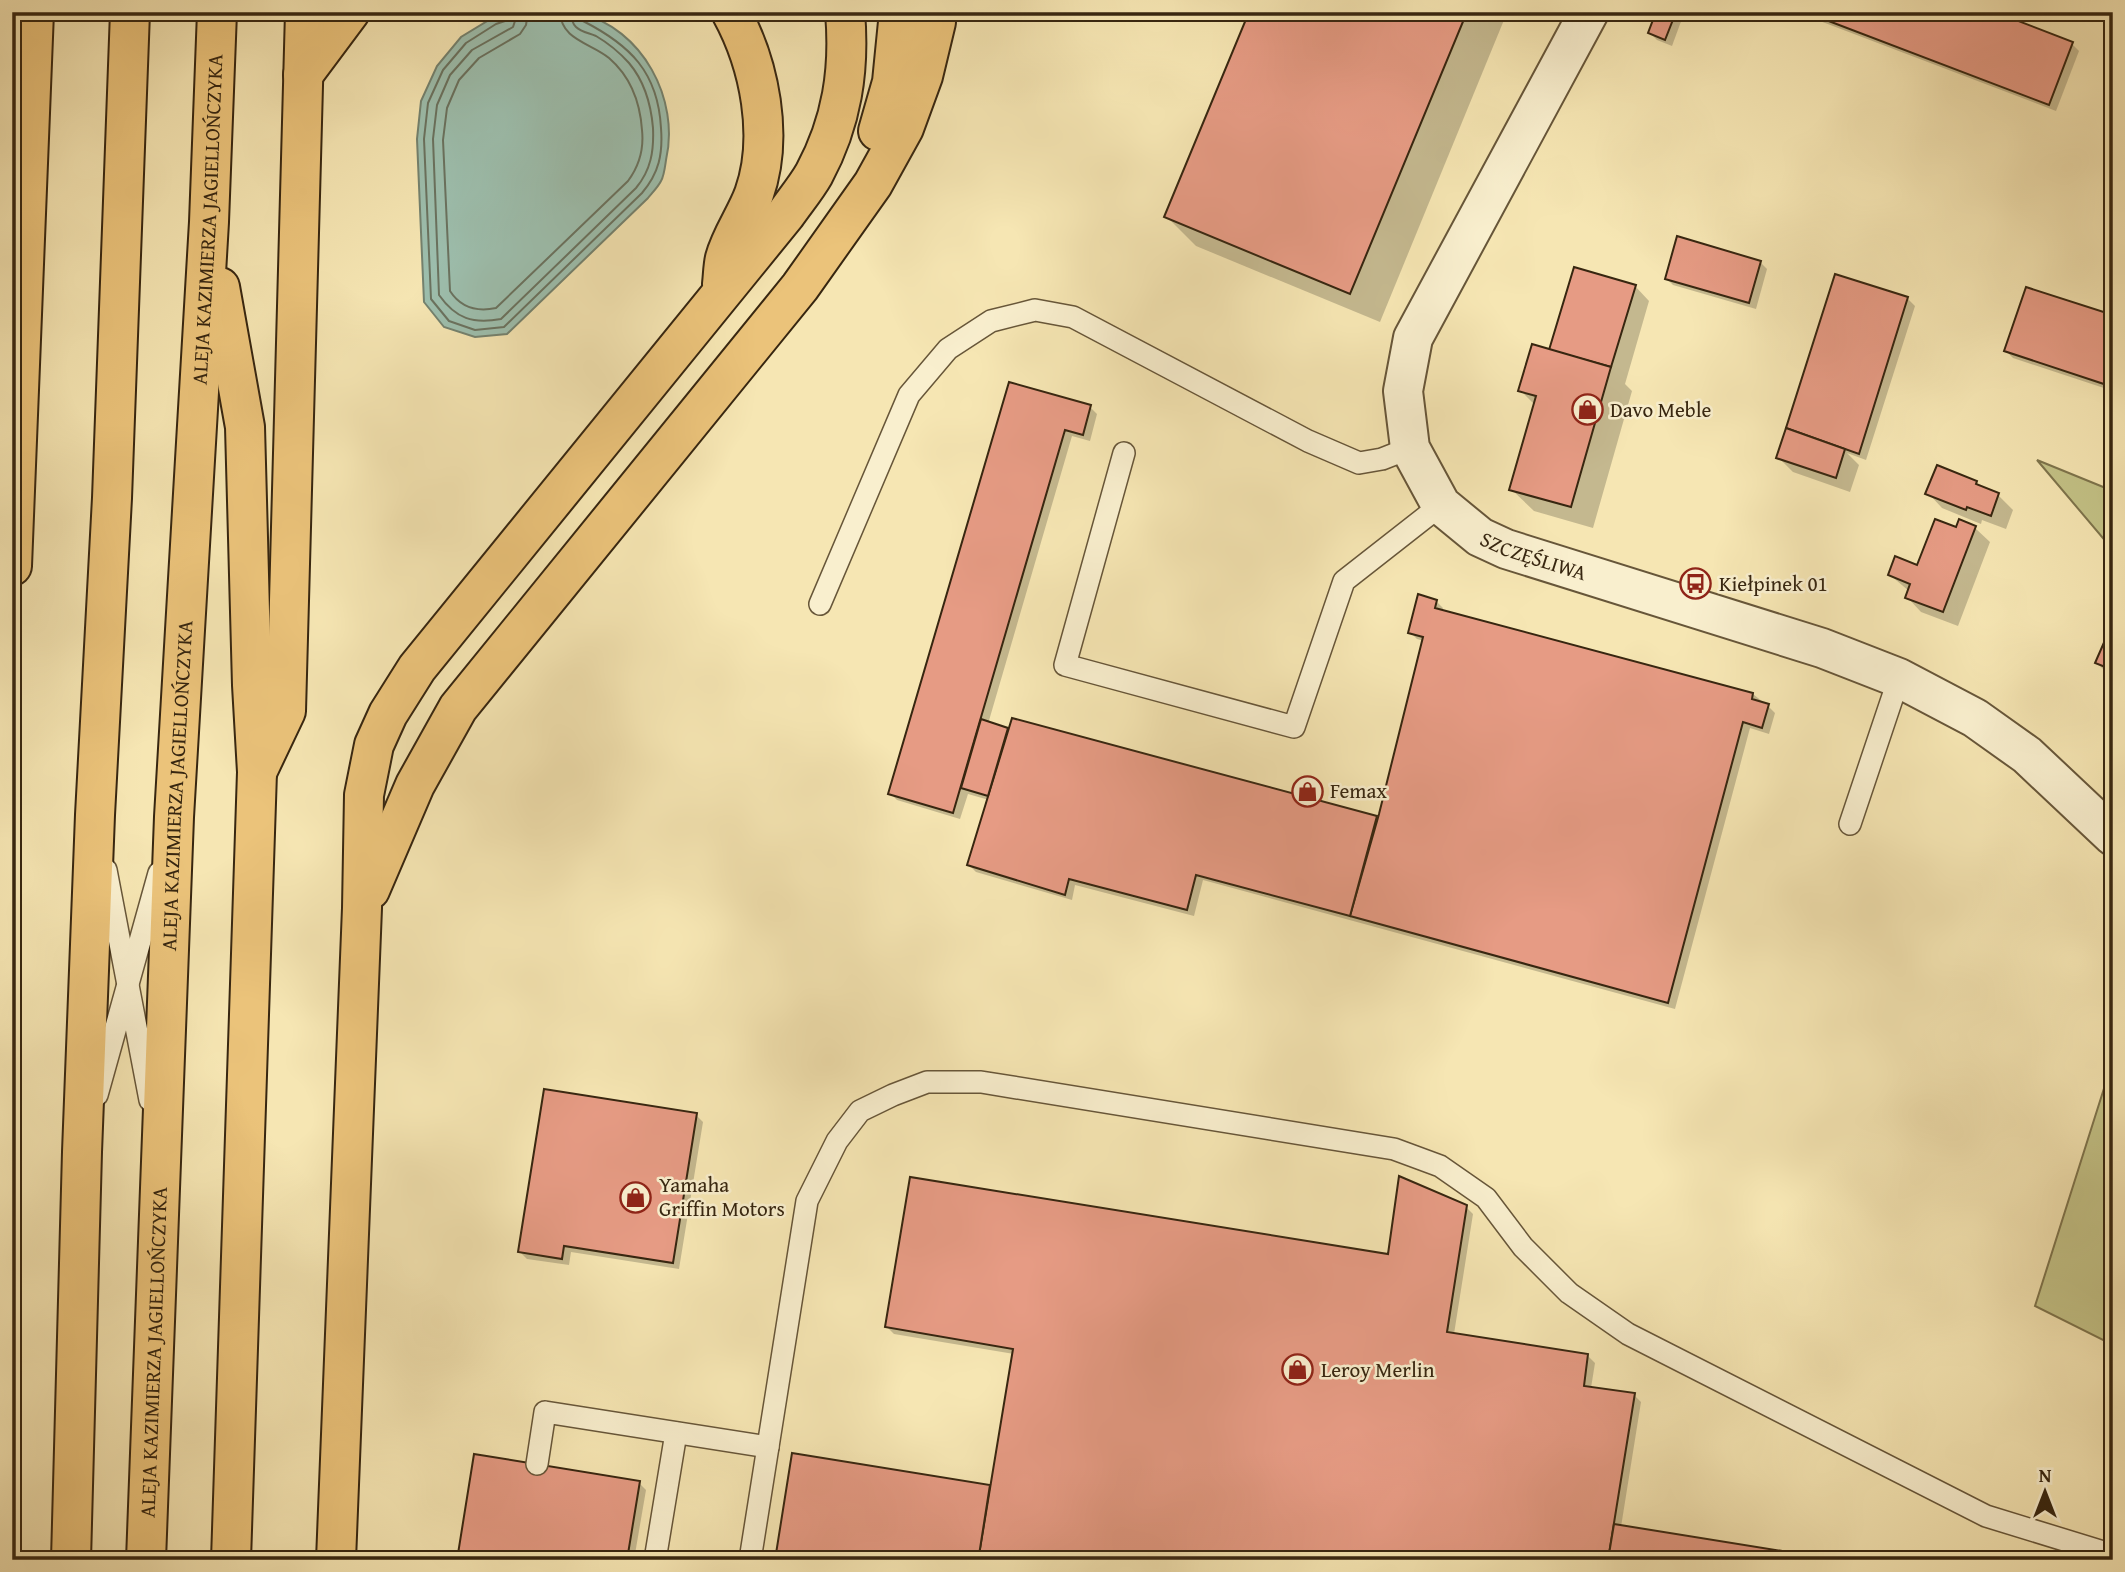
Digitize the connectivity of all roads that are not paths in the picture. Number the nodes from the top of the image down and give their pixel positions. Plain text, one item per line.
1 (34, 12) edge
2 (130, 12) edge
3 (217, 12) edge
4 (305, 12) edge
5 (350, 12) edge
6 (731, 12) edge
7 (845, 12) edge
8 (899, 12) edge
9 (936, 12) edge
10 (1589, 12) edge
11 (303, 75) junction
12 (873, 184) junction
13 (209, 222) junction
14 (721, 295) junction
15 (1410, 448) junction
16 (1124, 453) dead end
17 (1441, 505) junction
18 (12, 566) edge
19 (820, 604) dead end
20 (1899, 678) junction
21 (257, 772) junction
22 (95, 815) junction
23 (174, 817) junction
24 (1850, 824) dead end
25 (2113, 836) edge
26 (362, 908) junction
27 (128, 984) junction
28 (82, 1152) junction
29 (161, 1157) junction
30 (676, 1433) junction
31 (768, 1447) junction
32 (537, 1464) dead end
33 (2113, 1555) edge
34 (71, 1560) edge
35 (146, 1560) edge
36 (231, 1560) edge
37 (336, 1560) edge
38 (655, 1560) edge
39 (750, 1560) edge

1 - 18 highway
2 - 22 highway
3 - 13 highway, ALEJA KAZIMIERZA JAGIELLOŃCZYKA
4 - 11 highway
5 - 11 highway
6 - 14 highway
7 - 14 highway
8 - 12 highway
9 - 12 highway
10 - 15 street, SZCZĘŚLIWA
11 - 21 highway
12 - 26 highway
13 - 21 highway
13 - 23 highway, ALEJA KAZIMIERZA JAGIELLOŃCZYKA
14 - 26 highway
15 - 17 street, SZCZĘŚLIWA
15 - 19 lane
16 - 17 lane
17 - 20 street, SZCZĘŚLIWA
20 - 24 lane
20 - 25 street, SZCZĘŚLIWA
21 - 36 highway
22 - 27 lane
22 - 28 highway
23 - 27 lane
23 - 29 highway, ALEJA KAZIMIERZA JAGIELLOŃCZYKA
26 - 37 highway
27 - 28 lane
27 - 29 lane
28 - 34 highway
29 - 35 highway, ALEJA KAZIMIERZA JAGIELLOŃCZYKA
30 - 31 lane
30 - 32 lane
30 - 38 lane
31 - 33 lane
31 - 39 lane

